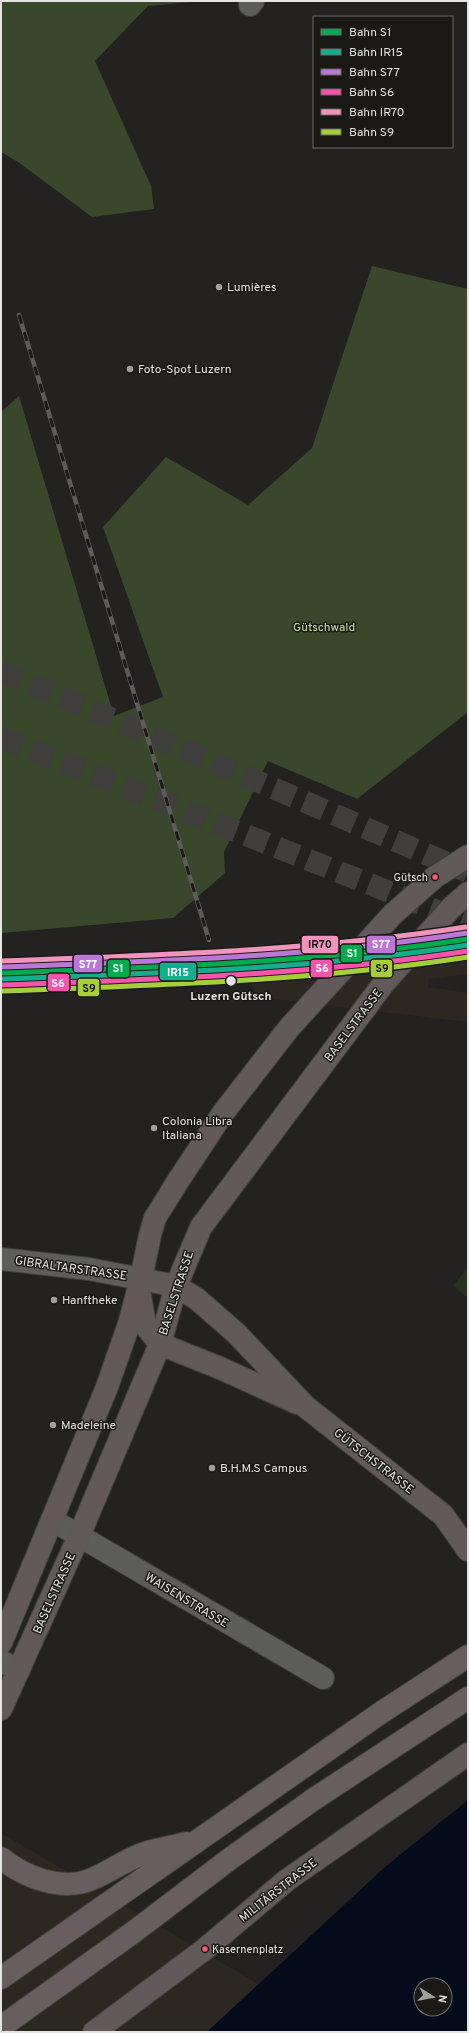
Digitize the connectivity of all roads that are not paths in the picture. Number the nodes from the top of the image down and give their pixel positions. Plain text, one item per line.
1 (468, 856) edge
2 (468, 892) edge
3 (1, 1259) edge
4 (141, 1279) junction
5 (176, 1286) junction
6 (160, 1344) junction
7 (306, 1407) junction
8 (442, 1515) junction
9 (52, 1520) junction
10 (468, 1526) edge
11 (79, 1536) junction
12 (468, 1550) edge
13 (1, 1642) edge
14 (468, 1656) edge
15 (10, 1665) edge
16 (323, 1678) dead end
17 (468, 1698) edge
18 (1, 1709) edge
19 (468, 1754) edge
20 (201, 1839) junction
21 (1, 1858) edge
22 (1, 1978) edge
23 (1, 2027) edge
24 (94, 2032) edge

1 - 4 main road
2 - 5 main road, BASELSTRASSE
3 - 4 street, GIBRALTARSTRASSE
4 - 5 main road
4 - 6 main road
4 - 9 main road
5 - 6 main road, BASELSTRASSE
5 - 7 main road
6 - 7 main road
6 - 11 main road, BASELSTRASSE
7 - 8 main road, GÜTSCHSTRASSE
8 - 10 main road
8 - 12 main road
9 - 11 street, WAISENSTRASSE
9 - 13 main road
11 - 15 main road, BASELSTRASSE
11 - 16 street, WAISENSTRASSE
14 - 20 highway
15 - 18 main road, BASELSTRASSE
17 - 23 highway
19 - 24 main road, MILITÄRSTRASSE
20 - 21 highway
20 - 22 highway

